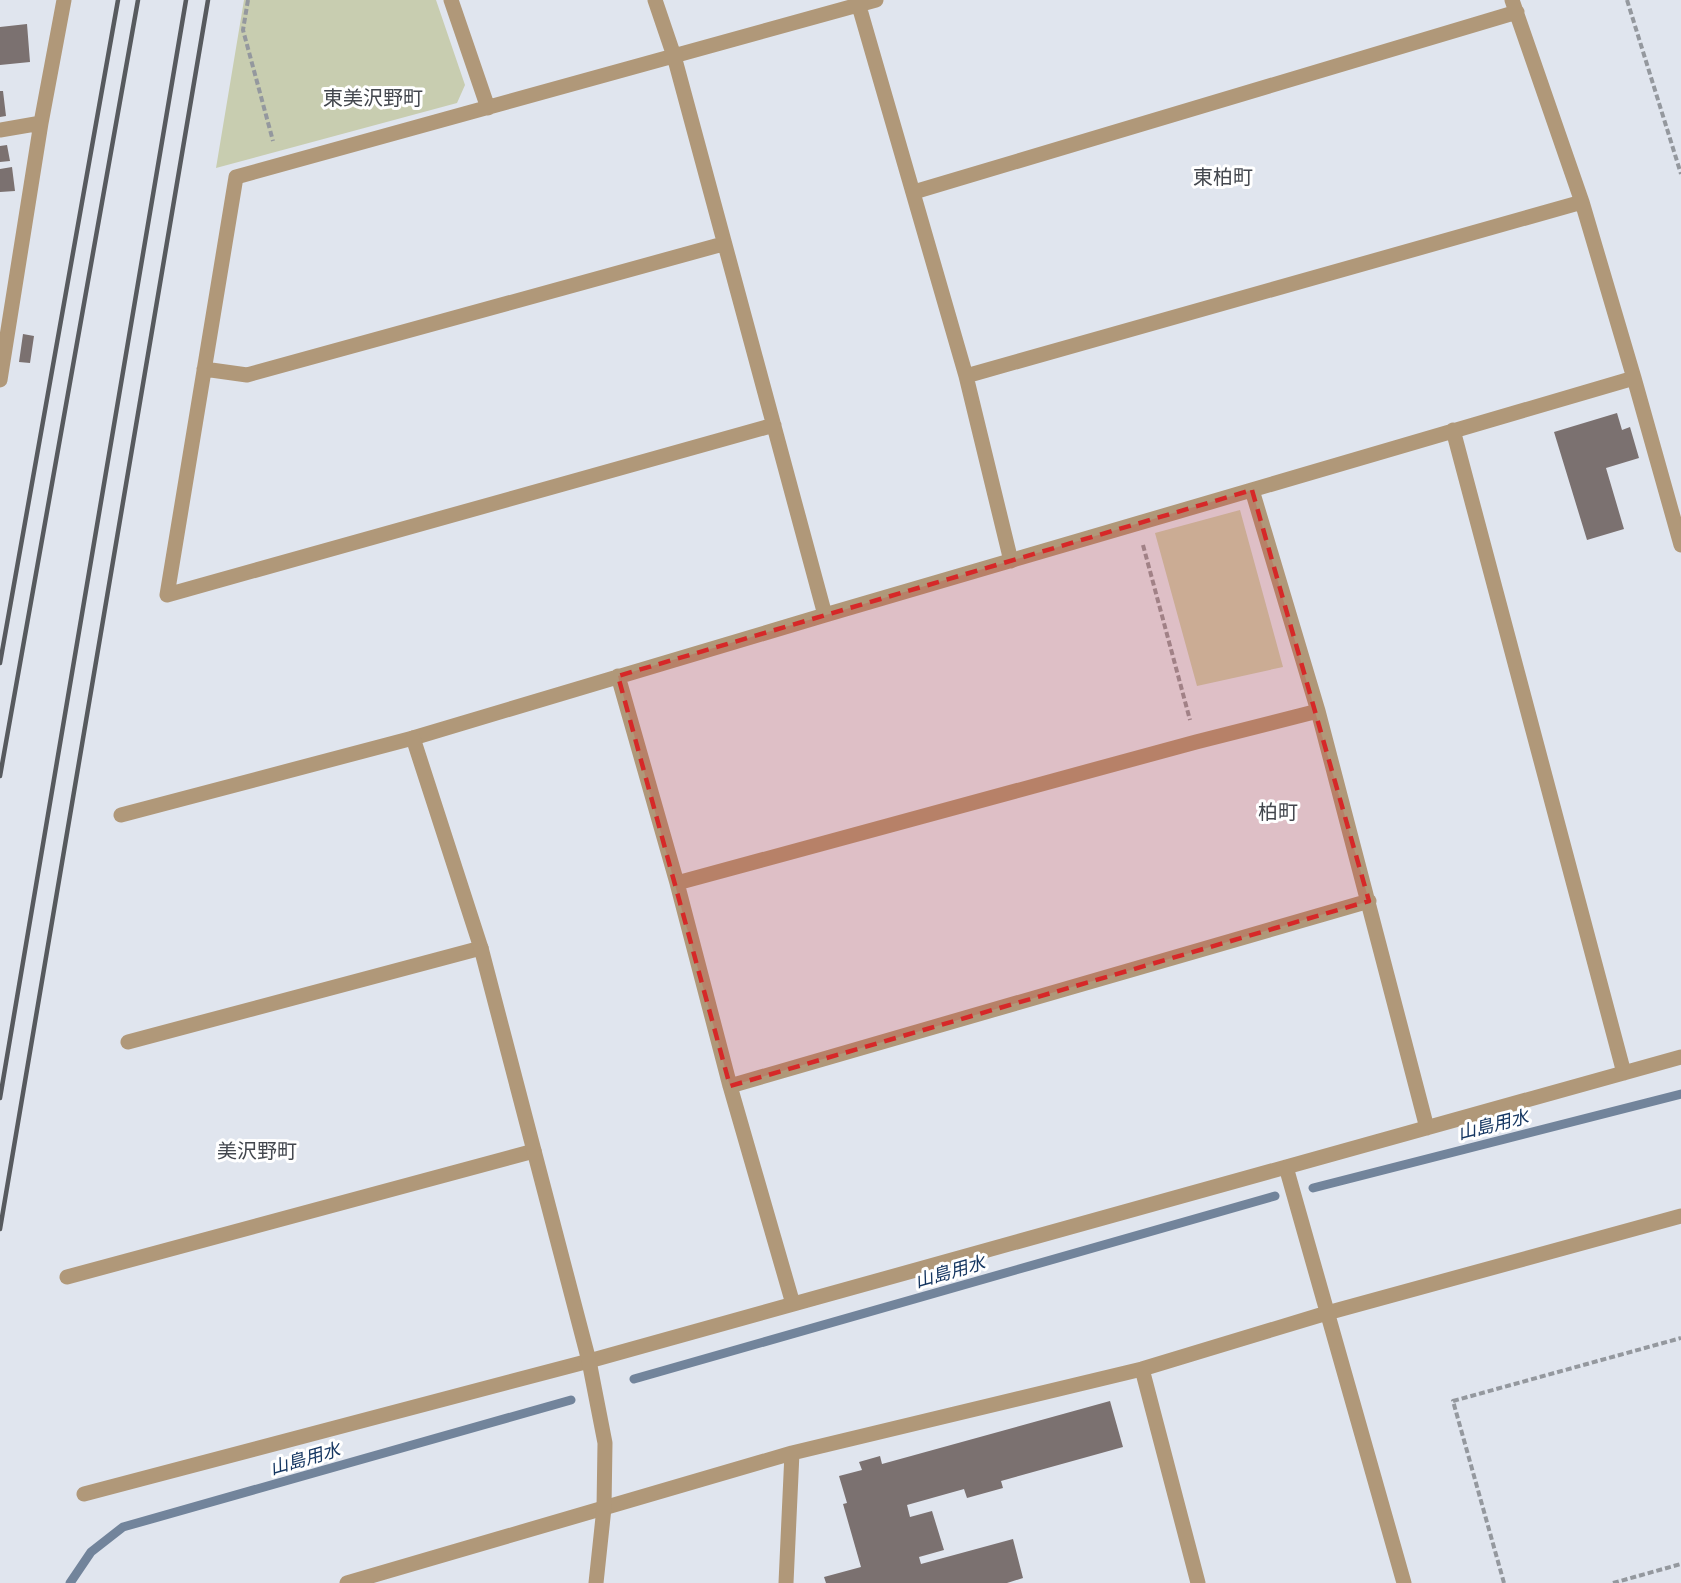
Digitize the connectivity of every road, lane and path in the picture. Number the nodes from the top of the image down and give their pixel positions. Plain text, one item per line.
1 (64, 0) edge
2 (248, 0) edge
3 (451, 0) edge
4 (655, 0) edge
5 (876, 0) edge
6 (1627, 0) edge
7 (859, 6) junction
8 (1514, 6) edge
9 (674, 56) junction
10 (488, 108) junction
11 (41, 123) junction
12 (0, 130) edge
13 (280, 165) junction
14 (1681, 174) edge
15 (914, 192) junction
16 (1582, 202) junction
17 (723, 244) junction
18 (204, 369) junction
19 (966, 376) junction
20 (1634, 378) junction
21 (0, 380) edge
22 (774, 425) junction
23 (1453, 430) junction
24 (1252, 490) junction
25 (1138, 524) junction
26 (1681, 545) edge
27 (1011, 561) junction
28 (825, 615) junction
29 (618, 676) junction
30 (1318, 711) junction
31 (413, 738) junction
32 (1196, 742) junction
33 (121, 815) dead end
34 (677, 883) junction
35 (1369, 901) junction
36 (481, 948) junction
37 (128, 1042) dead end
38 (1681, 1057) edge
39 (1623, 1073) junction
40 (730, 1086) junction
41 (1427, 1128) junction
42 (534, 1151) junction
43 (1286, 1167) junction
44 (1681, 1216) edge
45 (67, 1277) dead end
46 (793, 1304) junction
47 (1327, 1313) junction
48 (1681, 1338) edge
49 (589, 1361) junction
50 (1142, 1369) junction
51 (792, 1453) junction
52 (84, 1494) dead end
53 (604, 1508) junction
54 (1681, 1564) edge
55 (347, 1583) edge
56 (596, 1583) edge
57 (786, 1583) edge
58 (1198, 1583) edge
59 (1404, 1583) edge
60 (1504, 1583) edge
61 (1613, 1583) edge

1 - 11 street
2 - 13 path
3 - 10 street
4 - 9 street
5 - 7 street
6 - 14 path
7 - 9 street
7 - 15 street
8 - 15 street
8 - 16 street
9 - 10 street
9 - 17 street
10 - 13 street
11 - 12 street
11 - 21 street
13 - 18 street
15 - 19 street
16 - 19 street
16 - 20 street
17 - 18 street
17 - 22 street
18 - 22 street
19 - 27 street
20 - 23 street
20 - 26 street
22 - 28 street
23 - 24 street
23 - 39 street
24 - 25 street
24 - 30 street
25 - 27 street
25 - 32 path
27 - 28 street
28 - 29 street
29 - 31 street
29 - 34 street
30 - 32 street
30 - 35 street
31 - 33 street
31 - 36 street
32 - 34 street
34 - 40 street
35 - 40 street
35 - 41 street
36 - 37 street
36 - 42 street
38 - 39 street
39 - 41 street
40 - 46 street
41 - 43 street
42 - 45 street
42 - 49 street
43 - 46 street
43 - 47 street
44 - 47 street
46 - 49 street
47 - 50 street
47 - 59 street
48 - 60 path
49 - 52 street
49 - 53 street
50 - 51 street
50 - 58 street
51 - 53 street
51 - 57 street
53 - 55 street
53 - 56 street
54 - 61 path

